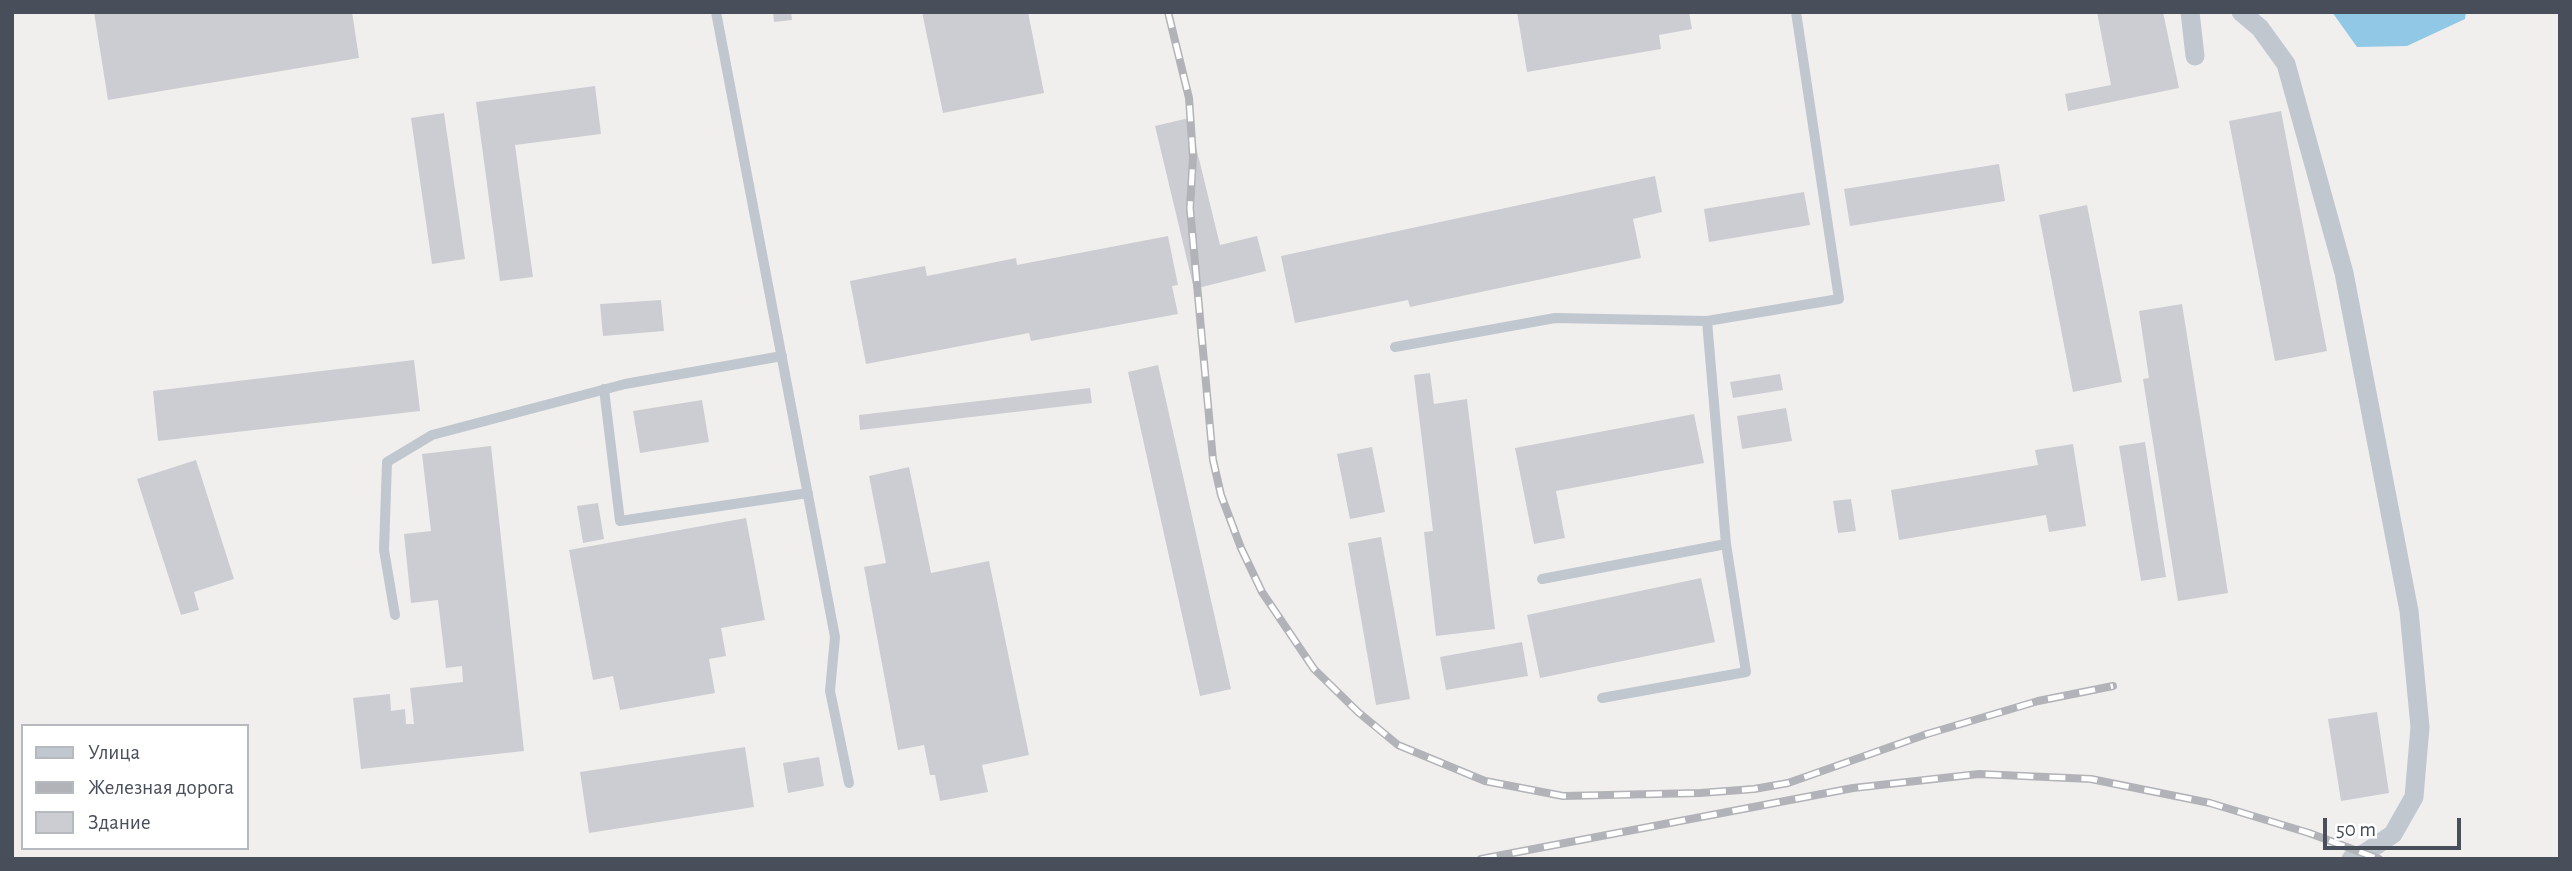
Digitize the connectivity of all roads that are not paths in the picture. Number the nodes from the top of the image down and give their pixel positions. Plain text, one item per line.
1 (716, 12) edge
2 (1796, 12) edge
3 (2190, 12) edge
4 (2241, 12) edge
5 (2196, 55) dead end
6 (1707, 321) junction
7 (1395, 347) dead end
8 (782, 356) junction
9 (604, 389) junction
10 (808, 493) junction
11 (1726, 544) junction
12 (1542, 579) dead end
13 (395, 615) dead end
14 (1602, 698) dead end
15 (849, 783) dead end
16 (2351, 859) edge

1 - 8 lane
2 - 6 lane
3 - 5 street
4 - 16 street
6 - 7 lane
6 - 11 lane
8 - 9 lane
8 - 10 lane
9 - 10 lane
9 - 13 lane
10 - 15 lane
11 - 12 lane
11 - 14 lane

